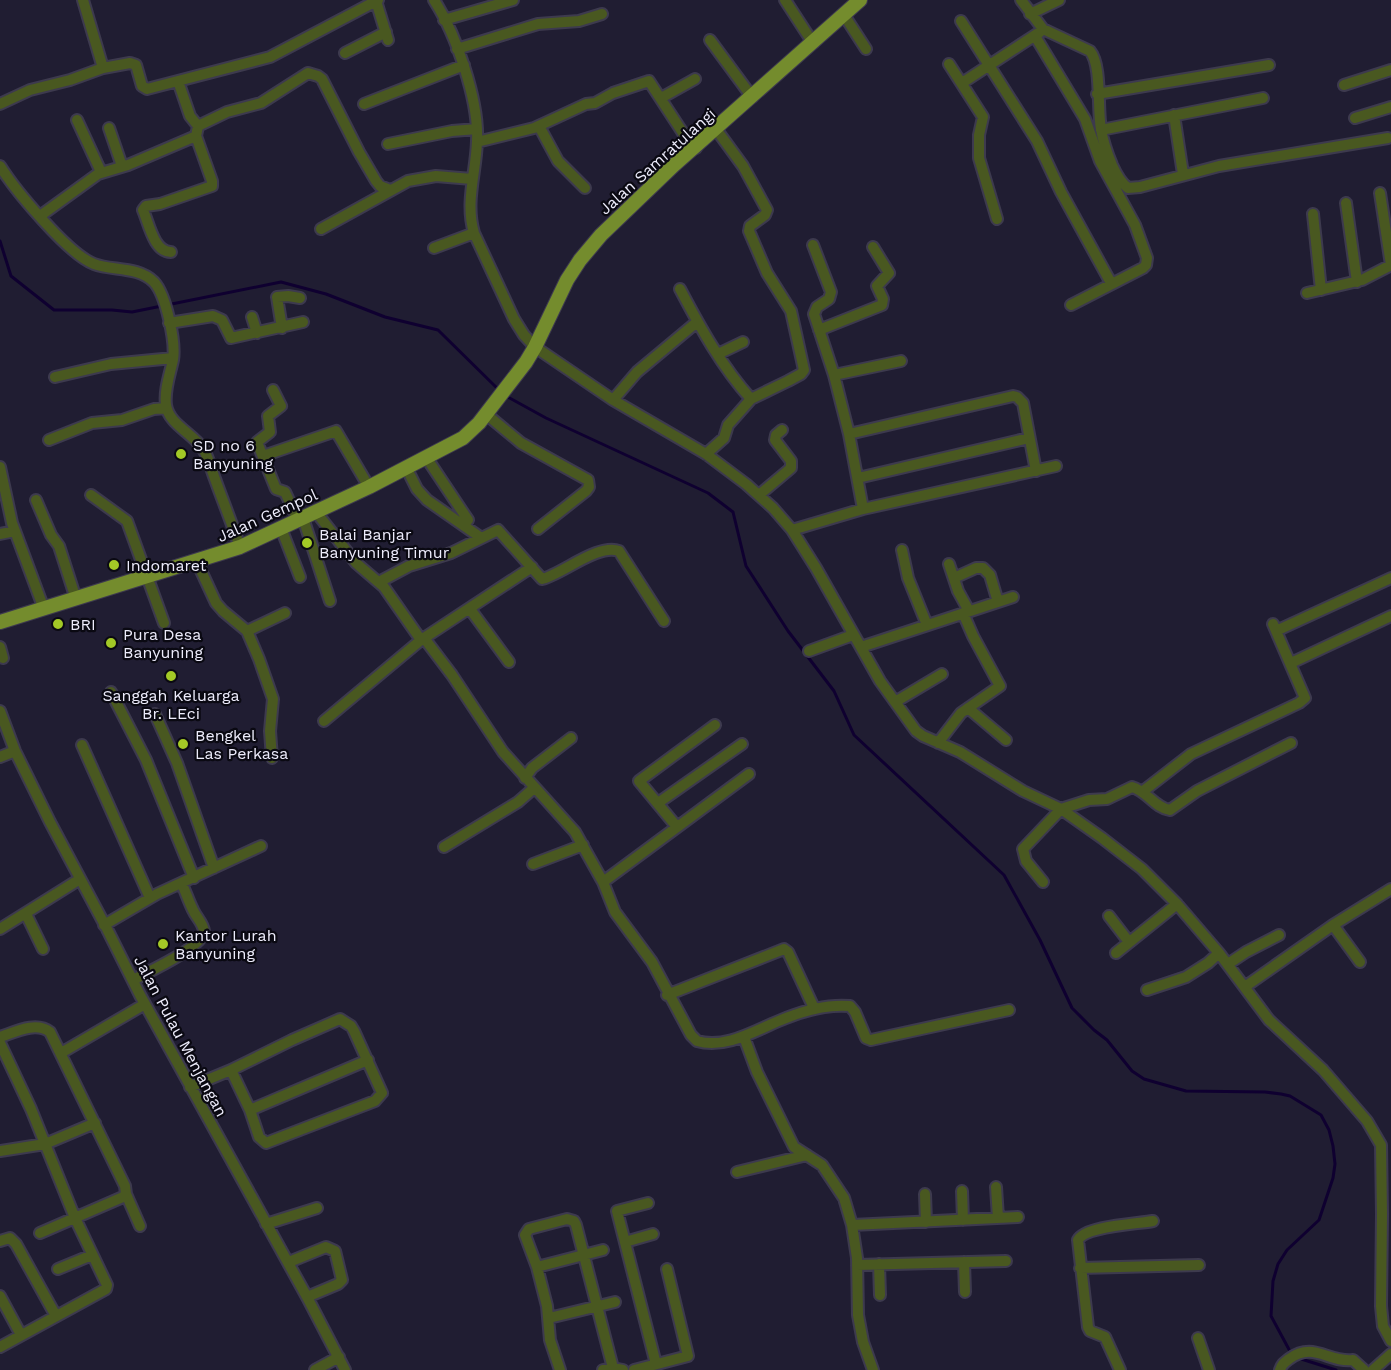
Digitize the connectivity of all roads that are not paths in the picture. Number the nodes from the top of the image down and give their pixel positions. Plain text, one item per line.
1 (83, 0) edge
2 (434, 0) edge
3 (513, 0) edge
4 (785, 0) edge
5 (860, 0) edge
6 (1021, 0) edge
7 (1059, 0) edge
8 (377, 1) edge
9 (602, 14) dead end
10 (1030, 14) junction
11 (844, 15) junction
12 (444, 20) junction
13 (961, 21) dead end
14 (1039, 33) junction
15 (710, 39) dead end
16 (813, 43) junction
17 (457, 49) junction
18 (866, 49) dead end
19 (345, 53) dead end
20 (949, 64) dead end
21 (1269, 64) dead end
22 (464, 65) junction
23 (990, 65) junction
24 (104, 68) junction
25 (1391, 70) edge
26 (695, 79) dead end
27 (178, 81) junction
28 (962, 83) junction
29 (1344, 85) dead end
30 (1097, 94) junction
31 (752, 97) junction
32 (661, 98) junction
33 (1263, 98) dead end
34 (0, 104) edge
35 (364, 104) dead end
36 (1391, 107) edge
37 (1174, 116) junction
38 (1355, 118) dead end
39 (77, 120) dead end
40 (538, 126) junction
41 (109, 128) dead end
42 (477, 129) junction
43 (716, 129) junction
44 (1101, 130) junction
45 (197, 131) junction
46 (1389, 138) dead end
47 (477, 142) junction
48 (388, 144) dead end
49 (696, 148) junction
50 (0, 166) edge
51 (122, 166) junction
52 (101, 172) junction
53 (1184, 174) junction
54 (472, 179) junction
55 (585, 188) dead end
56 (390, 190) junction
57 (1380, 193) dead end
58 (1346, 203) dead end
59 (1313, 214) dead end
60 (39, 216) junction
61 (997, 219) dead end
62 (321, 229) dead end
63 (474, 233) junction
64 (813, 245) dead end
65 (873, 247) dead end
66 (434, 248) dead end
67 (171, 252) dead end
68 (1391, 265) edge
69 (1357, 282) junction
70 (1111, 283) junction
71 (680, 289) dead end
72 (1321, 290) junction
73 (1307, 293) dead end
74 (300, 298) dead end
75 (1071, 305) dead end
76 (252, 317) dead end
77 (169, 320) junction
78 (303, 322) dead end
79 (697, 322) junction
80 (282, 328) junction
81 (819, 330) junction
82 (257, 333) junction
83 (742, 342) dead end
84 (535, 347) junction
85 (718, 354) junction
86 (173, 358) junction
87 (901, 361) dead end
88 (834, 375) junction
89 (55, 377) dead end
90 (514, 378) joint
91 (273, 390) dead end
92 (751, 399) junction
93 (613, 400) junction
94 (166, 408) junction
95 (486, 414) junction
96 (782, 430) dead end
97 (849, 434) junction
98 (1029, 438) junction
99 (49, 440) dead end
100 (706, 454) junction
101 (263, 456) junction
102 (426, 458) junction
103 (1056, 466) dead end
104 (0, 467) edge
105 (406, 467) junction
106 (1036, 471) junction
107 (858, 478) junction
108 (369, 487) junction
109 (91, 495) dead end
110 (759, 495) junction
111 (36, 500) dead end
112 (863, 509) junction
113 (305, 516) junction
114 (468, 520) dead end
115 (281, 528) junction
116 (538, 529) dead end
117 (792, 530) junction
118 (15, 531) junction
119 (0, 534) edge
120 (480, 537) junction
121 (240, 547) junction
122 (902, 550) dead end
123 (198, 562) junction
124 (949, 564) dead end
125 (531, 567) junction
126 (149, 577) junction
127 (300, 577) dead end
128 (954, 578) junction
129 (1391, 578) edge
130 (379, 582) junction
131 (1013, 597) dead end
132 (76, 599) junction
133 (330, 601) dead end
134 (998, 602) junction
135 (44, 609) junction
136 (470, 609) junction
137 (966, 612) junction
138 (285, 614) dead end
139 (1391, 616) edge
140 (664, 621) dead end
141 (0, 622) edge
142 (164, 623) dead end
143 (927, 625) junction
144 (247, 631) junction
145 (853, 634) junction
146 (422, 639) junction
147 (861, 647) junction
148 (809, 651) dead end
149 (509, 662) dead end
150 (1291, 663) junction
151 (942, 674) dead end
152 (111, 692) dead end
153 (895, 702) junction
154 (968, 708) junction
155 (0, 711) edge
156 (155, 714) dead end
157 (324, 721) dead end
158 (715, 725) dead end
159 (571, 738) dead end
160 (1006, 740) dead end
161 (938, 743) junction
162 (742, 744) dead end
163 (1292, 744) dead end
164 (82, 745) dead end
165 (15, 751) junction
166 (0, 757) edge
167 (272, 758) dead end
168 (749, 774) dead end
169 (525, 778) junction
170 (534, 788) junction
171 (1142, 792) junction
172 (657, 803) junction
173 (1061, 809) junction
174 (677, 827) junction
175 (583, 845) junction
176 (261, 846) dead end
177 (444, 847) dead end
178 (533, 864) dead end
179 (214, 868) junction
180 (194, 878) junction
181 (80, 879) junction
182 (603, 882) junction
183 (1044, 882) dead end
184 (183, 884) junction
185 (1390, 892) edge
186 (150, 898) junction
187 (1178, 904) junction
188 (26, 914) junction
189 (1108, 916) dead end
190 (104, 925) junction
191 (1333, 925) junction
192 (0, 929) edge
193 (1279, 935) dead end
194 (1129, 942) junction
195 (43, 949) dead end
196 (1219, 952) junction
197 (1116, 953) dead end
198 (1360, 962) dead end
199 (1228, 964) junction
200 (133, 980) junction
201 (1246, 986) junction
202 (1147, 990) dead end
203 (668, 994) junction
204 (145, 1004) junction
205 (814, 1008) junction
206 (1009, 1010) dead end
207 (0, 1037) edge
208 (744, 1037) junction
209 (0, 1043) edge
210 (61, 1053) junction
211 (368, 1060) junction
212 (231, 1070) junction
213 (190, 1086) junction
214 (250, 1110) junction
215 (95, 1123) junction
216 (45, 1144) junction
217 (1386, 1148) edge
218 (1, 1149) edge
219 (807, 1155) junction
220 (737, 1172) dead end
221 (996, 1188) dead end
222 (962, 1191) dead end
223 (126, 1194) junction
224 (925, 1194) dead end
225 (648, 1203) dead end
226 (317, 1208) dead end
227 (1018, 1217) dead end
228 (75, 1218) junction
229 (998, 1218) junction
230 (963, 1220) junction
231 (1153, 1221) dead end
232 (926, 1222) junction
233 (266, 1224) junction
234 (852, 1225) junction
235 (140, 1226) dead end
236 (40, 1233) dead end
237 (653, 1234) dead end
238 (0, 1241) edge
239 (625, 1242) junction
240 (603, 1250) dead end
241 (584, 1254) junction
242 (92, 1255) junction
243 (1006, 1261) dead end
244 (288, 1262) junction
245 (964, 1262) junction
246 (879, 1264) junction
247 (857, 1265) junction
248 (1199, 1265) dead end
249 (537, 1267) junction
250 (1080, 1268) junction
251 (58, 1269) dead end
252 (667, 1269) dead end
253 (965, 1292) dead end
254 (880, 1295) dead end
255 (0, 1296) edge
256 (308, 1297) junction
257 (615, 1302) dead end
258 (596, 1307) junction
259 (56, 1316) junction
260 (549, 1318) junction
261 (1387, 1322) edge
262 (21, 1335) junction
263 (1198, 1338) dead end
264 (1391, 1341) edge
265 (0, 1347) edge
266 (1391, 1354) edge
267 (339, 1358) junction
268 (656, 1364) junction
269 (1281, 1368) edge
270 (613, 1369) edge
271 (315, 1370) edge
272 (345, 1370) edge
273 (560, 1370) edge
274 (634, 1370) edge
275 (873, 1370) edge
276 (1120, 1370) edge
277 (1209, 1370) edge
278 (1364, 1370) edge
279 (1373, 1370) edge

1 - 24 street
2 - 12 street
3 - 12 street
4 - 16 street
5 - 11 main road, Jalan Samratulangi
6 - 10 street
7 - 10 street
8 - 19 street
8 - 27 street
9 - 17 street
10 - 14 street
11 - 16 main road, Jalan Samratulangi
11 - 18 street
12 - 17 street
13 - 23 street
14 - 23 street
14 - 30 street
14 - 70 street
15 - 31 street
16 - 31 main road, Jalan Samratulangi
17 - 22 street
20 - 28 street
21 - 30 street
22 - 35 street
22 - 42 street
23 - 28 street
23 - 70 street
24 - 27 street
24 - 34 street
25 - 29 street
26 - 32 street
27 - 45 street
28 - 61 street
30 - 44 street
31 - 43 main road, Jalan Samratulangi
32 - 40 street
32 - 49 street
33 - 37 street
36 - 38 street
37 - 44 street
37 - 53 street
39 - 52 street
40 - 47 street
40 - 55 street
41 - 51 street
42 - 47 street
42 - 48 street
43 - 49 main road, Jalan Samratulangi
43 - 92 street
44 - 53 street
45 - 51 street
45 - 56 street
45 - 67 street
46 - 53 street
47 - 54 street
49 - 84 main road, Jalan Samratulangi
50 - 60 street
51 - 52 street
52 - 60 street
54 - 56 street
54 - 63 street
56 - 62 street
57 - 68 street
58 - 69 street
59 - 72 street
60 - 77 street
63 - 66 street
63 - 84 street
64 - 81 street
65 - 81 street
68 - 69 street
69 - 72 street
70 - 75 street
71 - 79 street
72 - 73 street
74 - 80 street
76 - 82 street
77 - 82 street
77 - 86 street
78 - 80 street
79 - 85 street
79 - 93 street
80 - 82 street
81 - 88 street
83 - 85 street
84 - 90 main road, Jalan Samratulangi
84 - 93 street
85 - 92 street
86 - 89 street
86 - 94 street
87 - 88 street
88 - 97 street
90 - 95 main road, Jalan Gempol
91 - 101 street
92 - 100 street
93 - 100 street
94 - 99 street
94 - 121 street
95 - 102 main road, Jalan Gempol
95 - 116 street
96 - 110 street
97 - 98 street
97 - 107 street
98 - 106 street
98 - 107 street
100 - 110 street
101 - 108 street
101 - 113 street
102 - 105 main road, Jalan Gempol
102 - 114 street
103 - 106 street
104 - 118 street
105 - 108 main road, Jalan Gempol
105 - 120 street
106 - 112 street
107 - 112 street
108 - 113 main road, Jalan Gempol
109 - 126 street
110 - 117 street
111 - 132 street
112 - 117 street
113 - 115 main road, Jalan Gempol
113 - 130 street
113 - 133 street
115 - 121 main road, Jalan Gempol
115 - 127 street
117 - 145 street
118 - 119 street
118 - 135 street
120 - 125 street
120 - 130 street
121 - 123 main road, Jalan Gempol
122 - 143 street
123 - 126 main road, Jalan Gempol
123 - 144 street
124 - 128 street
125 - 136 street
125 - 140 street
126 - 132 main road, Jalan Gempol
126 - 142 street
128 - 134 street
128 - 137 street
129 - 150 street
130 - 146 street
131 - 134 street
132 - 135 main road, Jalan Gempol
134 - 137 street
135 - 141 main road, Jalan Gempol
136 - 146 street
136 - 149 street
137 - 143 street
137 - 154 street
138 - 144 street
139 - 150 street
143 - 147 street
144 - 167 street
145 - 147 street
145 - 148 street
146 - 157 street
146 - 169 street
147 - 153 street
150 - 171 street
151 - 153 street
152 - 180 street
153 - 161 street
154 - 160 street
154 - 161 street
155 - 165 street, Jalan Pulau Menjangan
156 - 179 street
158 - 172 street
159 - 169 street
161 - 173 street
162 - 172 street
163 - 171 street
164 - 186 street
165 - 166 street
165 - 181 street, Jalan Pulau Menjangan
168 - 174 street
169 - 170 street
170 - 175 street
170 - 177 street
171 - 173 street
172 - 174 street
173 - 183 street
173 - 187 street
174 - 182 street
175 - 178 street
175 - 182 street
176 - 179 street
179 - 180 street
180 - 184 street
181 - 188 street
181 - 190 street, Jalan Pulau Menjangan
182 - 203 street
184 - 186 street
184 - 200 street
185 - 191 street
186 - 190 street
187 - 194 street
187 - 196 street
188 - 192 street
188 - 195 street
189 - 194 street
190 - 200 street, Jalan Pulau Menjangan
191 - 198 street
191 - 201 street
193 - 199 street
194 - 197 street
196 - 199 street
196 - 202 street
199 - 201 street
200 - 204 street, Jalan Pulau Menjangan
201 - 217 street
203 - 205 street
203 - 208 street
204 - 210 street
204 - 213 street, Jalan Pulau Menjangan
205 - 206 street
205 - 208 street
207 - 210 street
208 - 219 street
209 - 216 street
210 - 215 street
211 - 212 street
211 - 214 street
211 - 214 street
212 - 213 street
212 - 214 street
213 - 233 street, Jalan Pulau Menjangan
215 - 216 street
215 - 223 street
216 - 218 street
216 - 228 street
217 - 261 street
219 - 220 street
219 - 234 street
221 - 229 street
222 - 230 street
223 - 228 street
223 - 235 street
224 - 232 street
225 - 239 street
226 - 233 street
227 - 229 street
228 - 236 street
228 - 242 street
229 - 230 street
230 - 232 street
231 - 250 street
232 - 234 street
233 - 244 street, Jalan Pulau Menjangan
234 - 247 street
237 - 239 street
238 - 259 street
239 - 268 street
240 - 241 street
241 - 249 street
241 - 249 street
241 - 258 street
242 - 251 street
242 - 259 street
243 - 245 street
244 - 256 street, Jalan Pulau Menjangan
244 - 256 street
245 - 246 street
245 - 253 street
246 - 247 street
246 - 254 street
247 - 275 street
248 - 250 street
249 - 260 street
250 - 276 street
252 - 268 street
255 - 262 street
256 - 267 street, Jalan Pulau Menjangan
257 - 258 street
258 - 260 street
258 - 270 street
259 - 262 street
260 - 273 street
261 - 264 street
262 - 265 street
263 - 277 street
266 - 279 street
267 - 271 street
267 - 272 street, Jalan Pulau Menjangan
268 - 274 street
269 - 278 street

